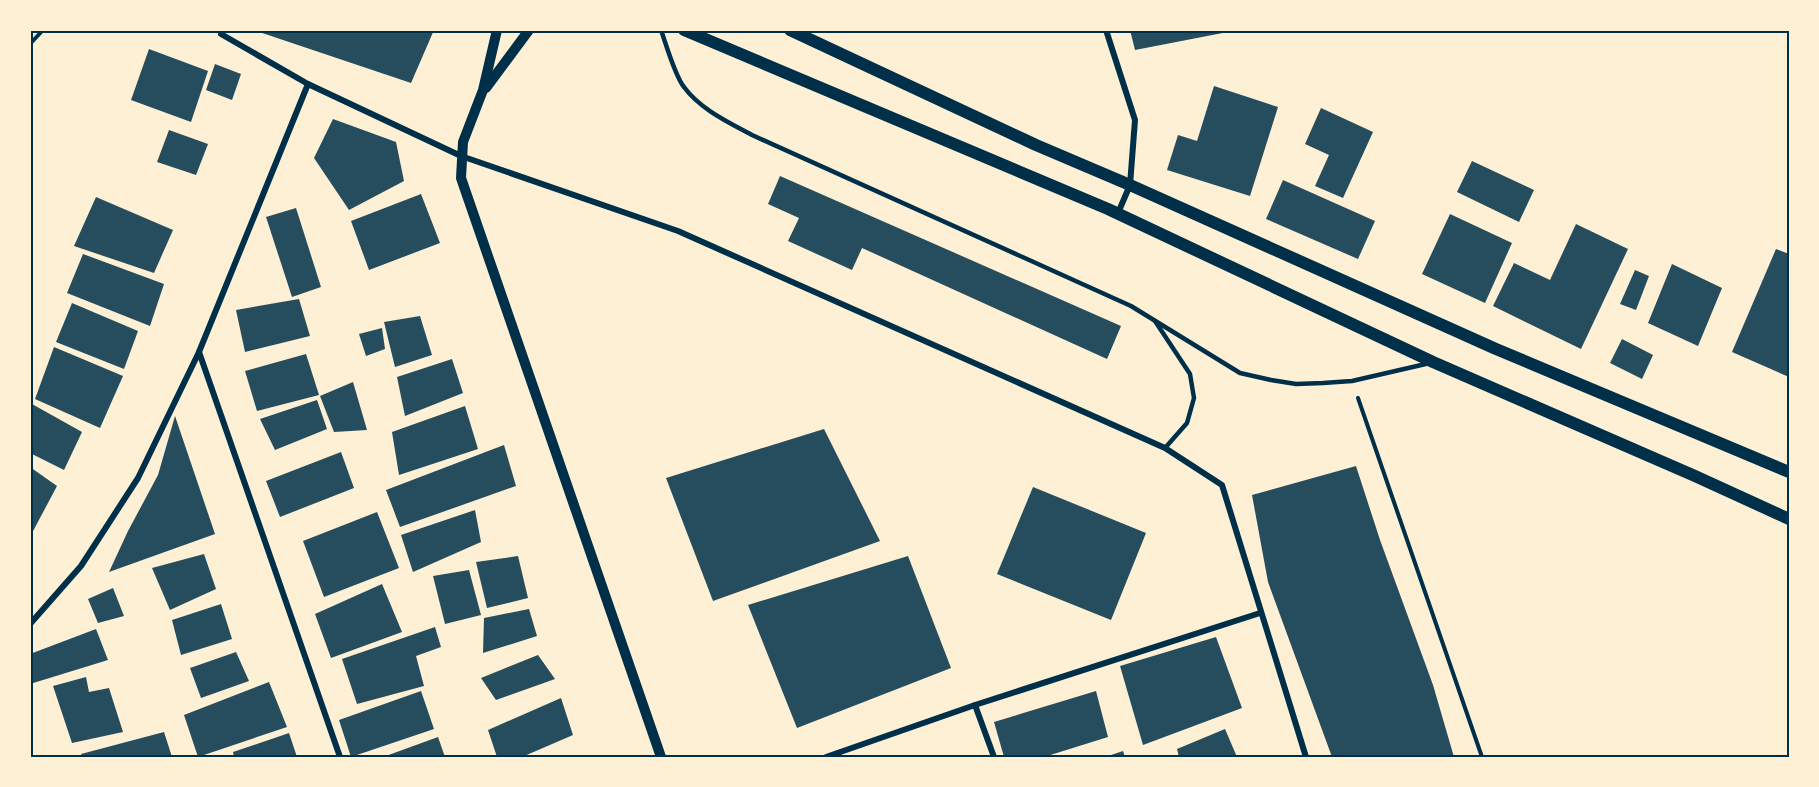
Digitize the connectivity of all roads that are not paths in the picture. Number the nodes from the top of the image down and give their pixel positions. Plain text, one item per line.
1 (497, 30) edge
2 (529, 30) edge
3 (661, 30) edge
4 (684, 30) edge
5 (790, 30) edge
6 (1106, 30) edge
7 (221, 34) dead end
8 (308, 84) junction
9 (483, 90) junction
10 (461, 156) junction
11 (1130, 185) junction
12 (1118, 214) junction
13 (1154, 319) junction
14 (199, 352) junction
15 (1432, 362) junction
16 (1165, 448) junction
17 (1789, 472) edge
18 (1789, 519) edge
19 (1260, 613) junction
20 (30, 624) edge
21 (975, 705) junction
22 (340, 757) edge
23 (661, 757) edge
24 (826, 757) edge
25 (994, 757) edge
26 (1306, 757) edge

1 - 9 street
2 - 9 street
3 - 13 lane
4 - 12 main road
5 - 11 main road
6 - 11 street
7 - 8 street
8 - 10 street
8 - 14 street
9 - 10 street
10 - 16 street
10 - 23 street
11 - 12 street
11 - 17 main road
12 - 15 main road
13 - 15 lane
13 - 16 lane
14 - 20 street
14 - 22 street
15 - 18 main road
16 - 19 street
19 - 21 street
19 - 26 street
21 - 24 street
21 - 25 street

